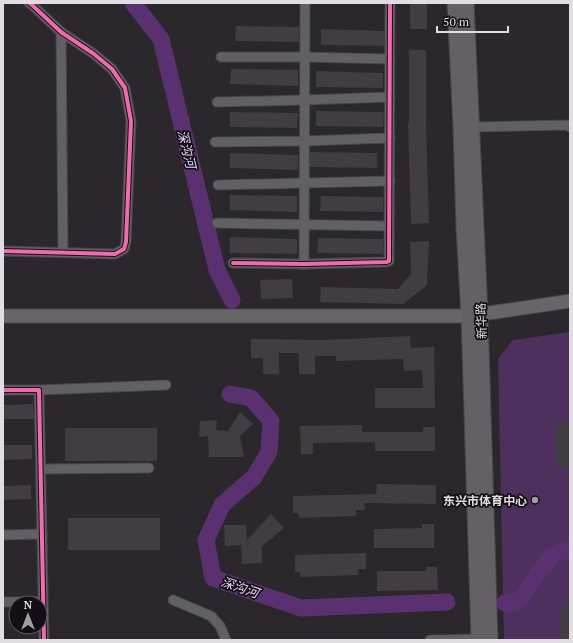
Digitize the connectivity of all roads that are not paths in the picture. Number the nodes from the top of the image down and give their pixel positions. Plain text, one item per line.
1 (29, 3) edge
2 (305, 3) edge
3 (390, 3) edge
4 (455, 3) edge
5 (466, 3) edge
6 (61, 32) junction
7 (221, 57) dead end
8 (304, 57) junction
9 (390, 58) junction
10 (390, 97) junction
11 (304, 100) junction
12 (217, 102) dead end
13 (569, 124) edge
14 (472, 127) junction
15 (390, 138) junction
16 (304, 141) junction
17 (215, 142) dead end
18 (390, 181) junction
19 (304, 183) junction
20 (218, 185) dead end
21 (218, 223) dead end
22 (303, 224) junction
23 (389, 226) junction
24 (3, 251) edge
25 (62, 252) junction
26 (233, 264) dead end
27 (304, 264) junction
28 (570, 301) edge
29 (475, 315) junction
30 (3, 316) edge
31 (166, 385) dead end
32 (3, 390) edge
33 (39, 390) junction
34 (149, 468) dead end
35 (41, 469) junction
36 (42, 534) junction
37 (3, 535) edge
38 (43, 595) edge
39 (173, 600) dead end
40 (226, 640) edge
41 (430, 640) edge
42 (483, 640) edge

1 - 6 street
2 - 8 street
3 - 9 street
4 - 29 main road, 新华路
5 - 14 main road, 新华路
6 - 25 street
6 - 25 street
7 - 8 street
8 - 9 street
8 - 11 street
9 - 10 street
10 - 11 street
10 - 15 street
11 - 12 street
11 - 16 street
13 - 14 street
14 - 29 main road, 新华路
15 - 16 street
15 - 18 street
16 - 17 street
16 - 19 street
18 - 19 street
18 - 23 street
19 - 20 street
19 - 22 street
21 - 22 street
22 - 23 street
22 - 27 street
23 - 27 street
24 - 25 street
26 - 27 street
28 - 29 main road
29 - 30 main road
29 - 42 main road, 新华路
31 - 33 street
32 - 33 street
33 - 35 street
34 - 35 street
35 - 36 street
36 - 37 street
36 - 38 street
39 - 40 street
41 - 42 street

